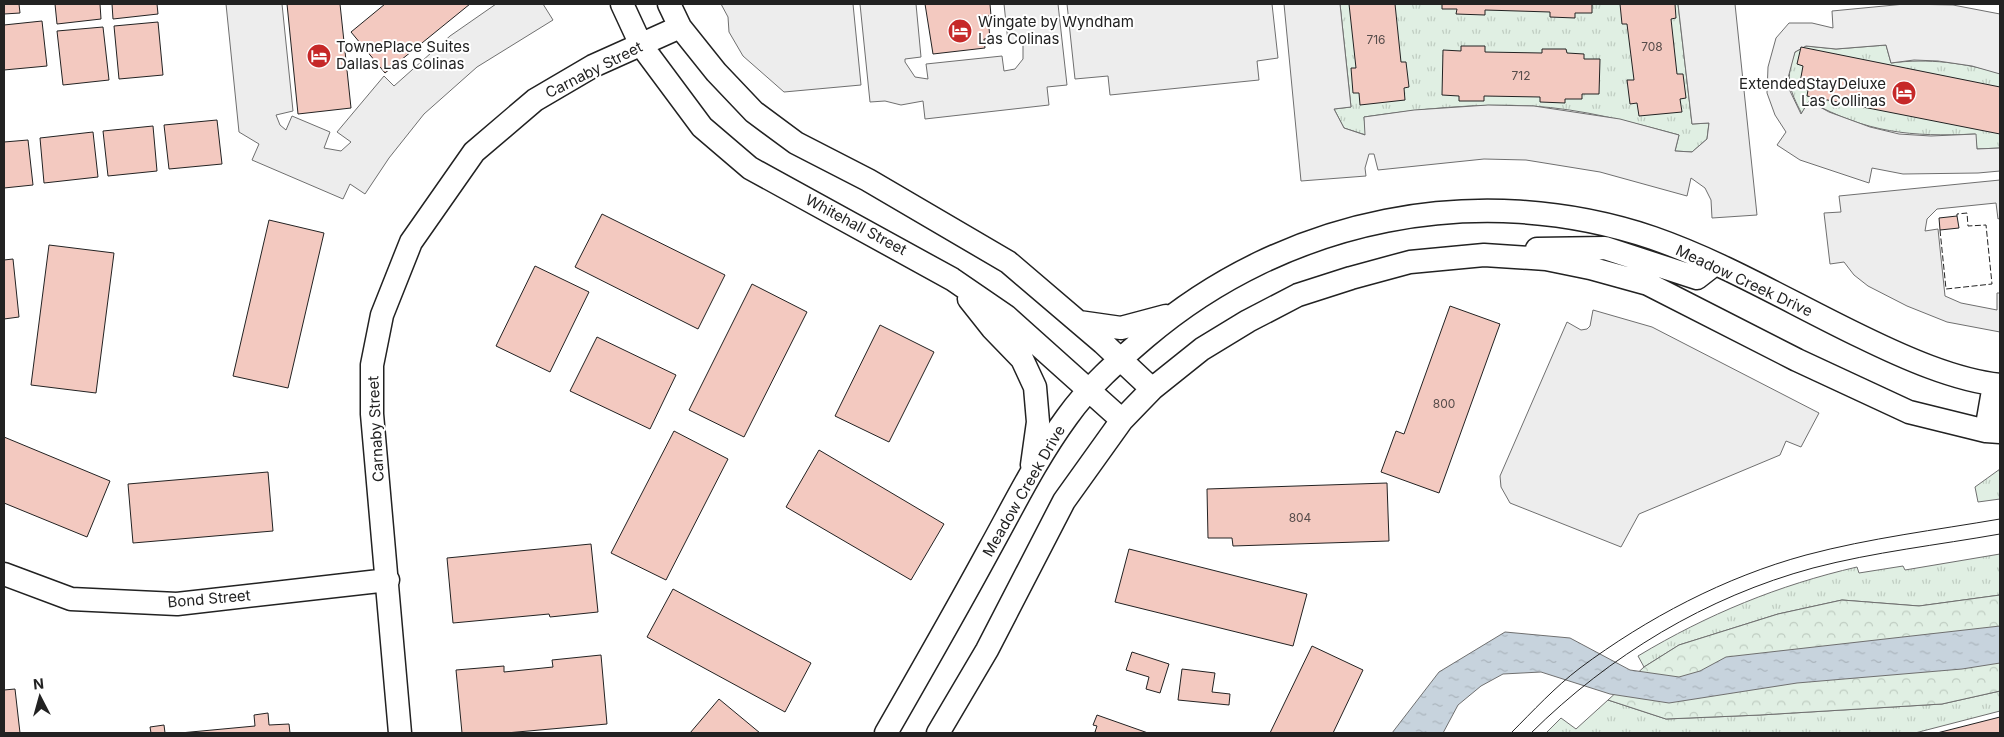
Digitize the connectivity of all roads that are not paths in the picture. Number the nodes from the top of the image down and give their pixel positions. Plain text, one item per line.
1 (622, 4) edge
2 (669, 4) edge
3 (680, 28) junction
4 (641, 45) junction
5 (1484, 255) junction
6 (1714, 264) junction
7 (952, 278) junction
8 (1175, 313) junction
9 (1079, 322) junction
10 (1120, 359) junction
11 (1997, 385) edge
12 (1152, 389) junction
13 (1090, 390) junction
14 (1122, 420) junction
15 (1993, 432) edge
16 (1030, 477) junction
17 (4, 574) edge
18 (388, 580) junction
19 (400, 733) edge
20 (886, 733) edge
21 (938, 733) edge

1 - 4 street, Whitehall Street
2 - 3 street
3 - 4 street, Carnaby Street
3 - 9 street
4 - 7 street, Whitehall Street
4 - 18 street, Carnaby Street
5 - 6 street
5 - 12 street
5 - 15 street
6 - 8 street, Meadow Creek Drive
6 - 11 street, Meadow Creek Drive
7 - 13 street, Whitehall Street
7 - 16 street
8 - 9 street
8 - 10 street, Meadow Creek Drive
9 - 10 street
10 - 12 street
10 - 13 street, Meadow Creek Drive
11 - 15 street
12 - 14 street
13 - 14 street, Whitehall Street
13 - 16 street, Meadow Creek Drive
14 - 21 street
16 - 20 street, Meadow Creek Drive
17 - 18 street, Bond Street
18 - 19 street, Carnaby Street

